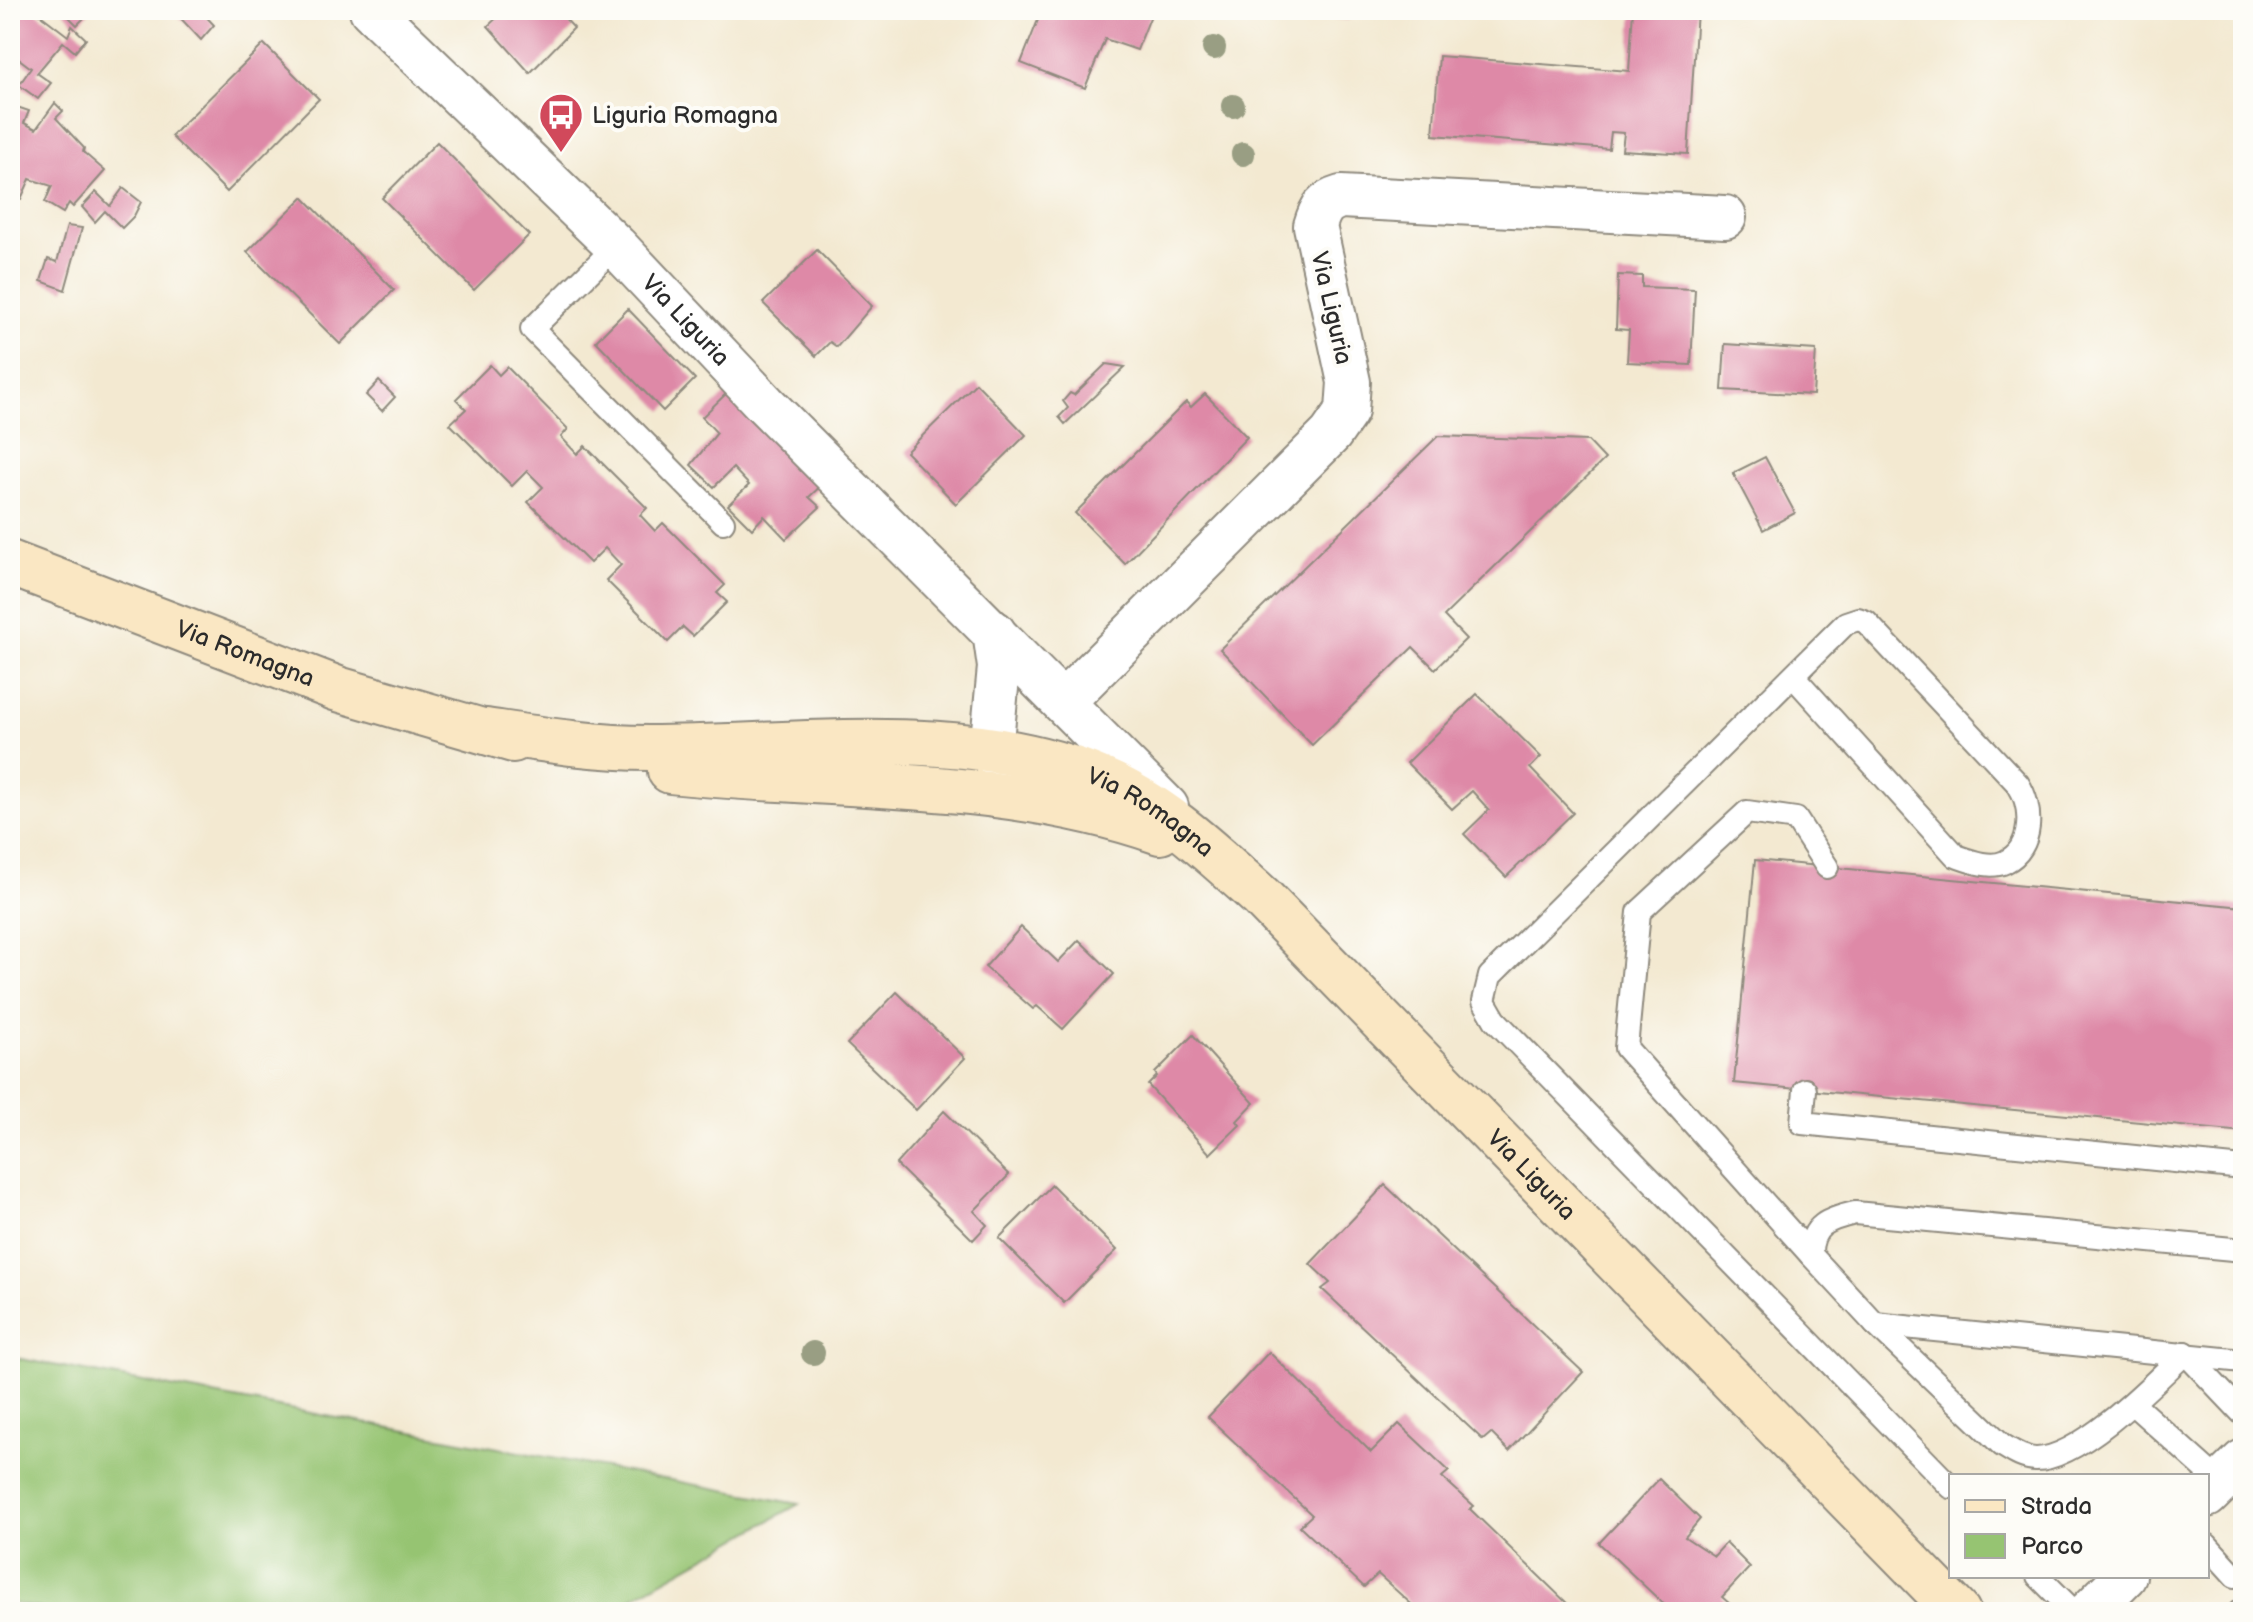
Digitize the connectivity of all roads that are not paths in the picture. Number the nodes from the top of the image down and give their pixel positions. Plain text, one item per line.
1 (371, 10) edge
2 (1725, 217) dead end
3 (616, 246) junction
4 (723, 522) dead end
5 (10, 563) edge
6 (994, 632) junction
7 (1794, 677) junction
8 (1063, 702) junction
9 (486, 731) junction
10 (991, 751) junction
11 (1091, 775) junction
12 (1026, 798) junction
13 (1216, 856) junction
14 (1827, 867) dead end
15 (1805, 1090) dead end
16 (2243, 1168) edge
17 (2243, 1250) edge
18 (1811, 1255) junction
19 (1875, 1324) junction
20 (2185, 1353) junction
21 (2243, 1361) edge
22 (2133, 1404) junction
23 (2243, 1414) edge
24 (2224, 1480) edge
25 (1949, 1485) edge
26 (2209, 1547) edge
27 (2235, 1576) dead end
28 (2040, 1578) edge
29 (2123, 1578) edge
30 (1958, 1612) edge
31 (2074, 1612) edge
32 (2089, 1612) edge

1 - 3 street, Via Liguria
2 - 8 street, Via Liguria
3 - 4 lane
3 - 6 street, Via Liguria
5 - 9 main road, Via Romagna
6 - 8 street, Via Liguria
6 - 10 street
7 - 7 lane
7 - 25 lane
8 - 11 street, Via Liguria
9 - 10 main road, Via Romagna
9 - 12 main road, Via Romagna
10 - 11 main road, Via Romagna
10 - 12 street
11 - 12 main road, Via Romagna
11 - 13 street, Via Liguria
11 - 13 main road, Via Romagna
13 - 30 main road, Via Liguria
14 - 18 lane
15 - 16 lane
17 - 18 lane
18 - 19 lane
19 - 20 lane
19 - 22 lane
20 - 21 lane
20 - 22 lane
20 - 23 lane
22 - 24 lane
26 - 27 lane
28 - 31 lane
29 - 32 street

